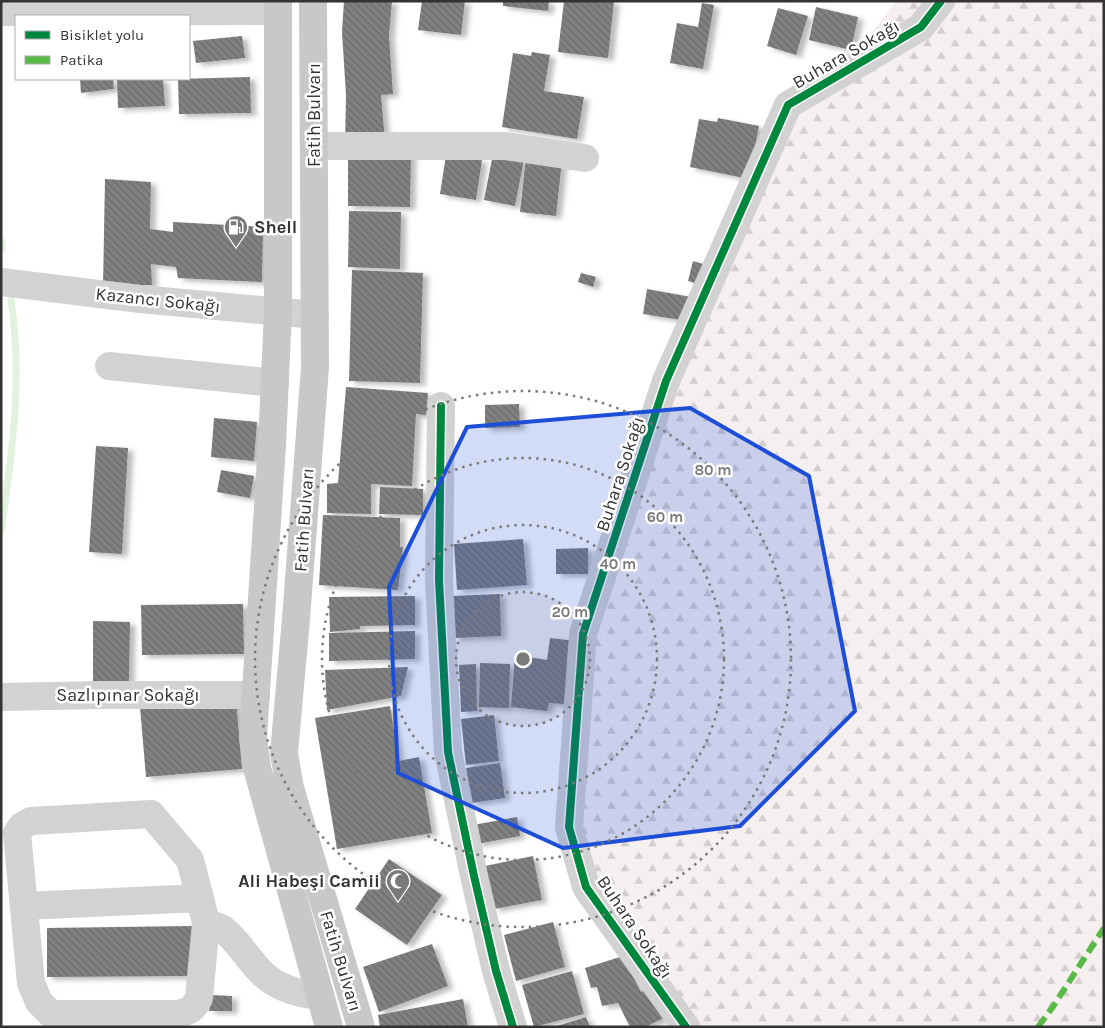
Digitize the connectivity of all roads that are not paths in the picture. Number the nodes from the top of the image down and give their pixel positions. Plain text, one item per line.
1 (313, 1) edge
2 (941, 1) edge
3 (277, 6) edge
4 (1, 12) edge
5 (314, 146) junction
6 (585, 158) dead end
7 (1, 282) edge
8 (278, 311) junction
9 (315, 315) junction
10 (109, 366) dead end
11 (274, 383) junction
12 (441, 406) dead end
13 (256, 695) junction
14 (1, 697) edge
15 (24, 906) junction
16 (203, 910) junction
17 (320, 996) junction
18 (329, 1027) edge
19 (361, 1027) edge
20 (514, 1027) edge
21 (686, 1027) edge

1 - 5 main road, Fatih Bulvarı
2 - 21 street, Buhara Sokağı
3 - 4 street
3 - 8 main road, Fatih Bulvarı
5 - 6 street
5 - 9 main road, Fatih Bulvarı
7 - 8 street, Kazancı Sokağı
8 - 9 street, Kazancı Sokağı
8 - 11 main road, Fatih Bulvarı
9 - 19 main road, Fatih Bulvarı
10 - 11 street
11 - 13 main road, Fatih Bulvarı
12 - 20 street
13 - 14 street, Sazlıpınar Sokağı
13 - 17 main road, Fatih Bulvarı
15 - 16 street
15 - 16 street
15 - 16 street
16 - 17 street
17 - 18 main road, Fatih Bulvarı

